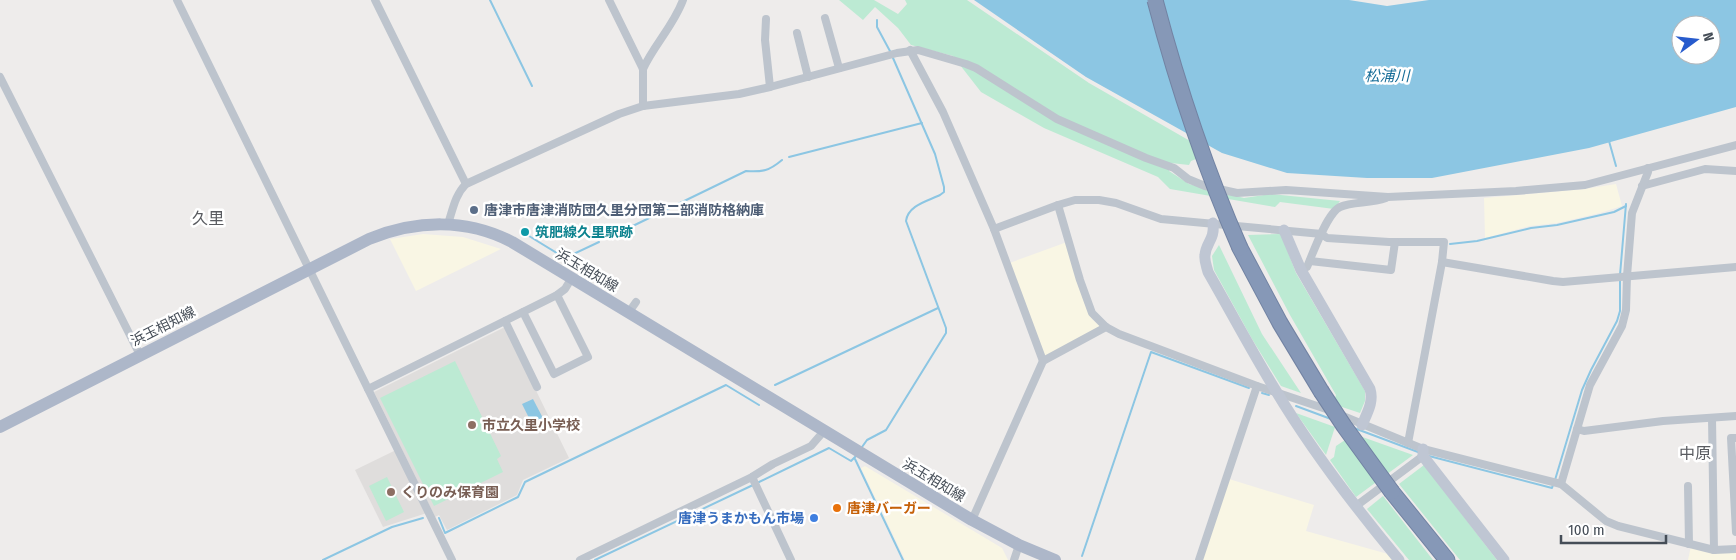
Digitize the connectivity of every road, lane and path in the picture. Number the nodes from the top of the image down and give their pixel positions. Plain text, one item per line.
1 (177, 0) edge
2 (375, 0) edge
3 (609, 0) edge
4 (683, 0) edge
5 (1155, 0) edge
6 (825, 18) dead end
7 (766, 19) dead end
8 (797, 33) dead end
9 (910, 50) junction
10 (839, 68) junction
11 (643, 69) junction
12 (0, 76) edge
13 (808, 76) junction
14 (770, 87) junction
15 (643, 106) junction
16 (1736, 146) edge
17 (1648, 168) junction
18 (1736, 171) edge
19 (466, 184) junction
20 (1642, 186) junction
21 (1388, 197) junction
22 (1058, 204) junction
23 (1213, 223) junction
24 (448, 224) junction
25 (994, 229) junction
26 (1284, 230) junction
27 (1322, 234) junction
28 (1396, 242) junction
29 (1310, 261) junction
30 (1442, 262) junction
31 (1736, 267) edge
32 (309, 269) junction
33 (1301, 270) junction
34 (1626, 276) junction
35 (571, 279) junction
36 (557, 295) junction
37 (523, 312) junction
38 (505, 321) junction
39 (1106, 327) junction
40 (140, 355) junction
41 (1043, 361) junction
42 (1257, 386) junction
43 (537, 387) dead end
44 (368, 389) junction
45 (1276, 392) junction
46 (1736, 416) edge
47 (1712, 418) junction
48 (1362, 425) junction
49 (0, 427) edge
50 (1577, 429) junction
51 (824, 431) junction
52 (1736, 438) edge
53 (1408, 443) junction
54 (1423, 452) junction
55 (754, 480) junction
56 (1557, 483) junction
57 (1688, 486) dead end
58 (1356, 506) junction
59 (972, 520) junction
60 (1736, 532) edge
61 (1689, 544) junction
62 (1019, 545) junction
63 (1736, 549) edge
64 (1714, 550) junction
65 (1396, 558) edge
66 (452, 560) edge
67 (580, 560) edge
68 (791, 560) edge
69 (1014, 560) edge
70 (1055, 560) edge
71 (1199, 560) edge
72 (1446, 560) edge
73 (1504, 560) edge

1 - 32 street
2 - 19 street
3 - 11 street
4 - 11 street
5 - 72 highway, bridge
6 - 10 street
7 - 14 street
8 - 13 street
9 - 10 street
9 - 21 street
9 - 25 street
10 - 13 street
11 - 15 street
12 - 40 street
13 - 14 street
14 - 15 street
15 - 19 street
16 - 17 street
17 - 20 street
17 - 21 street
18 - 20 street
19 - 24 street
20 - 34 street
21 - 27 street
22 - 23 street
22 - 25 street
22 - 39 street
23 - 26 street
23 - 45 street
24 - 32 main road, 浜玉相知線
24 - 35 main road, 浜玉相知線
25 - 41 street
26 - 27 street
26 - 33 street
27 - 28 street
27 - 29 street
28 - 29 street
28 - 30 street
29 - 33 street
30 - 34 street
30 - 53 street
31 - 34 street
32 - 40 main road, 浜玉相知線
32 - 44 street
33 - 48 street
34 - 50 street
35 - 36 street
35 - 51 main road, 浜玉相知線
36 - 37 street
36 - 37 street
37 - 38 street
38 - 43 street
38 - 44 street
39 - 41 street
39 - 42 street
40 - 49 main road, 浜玉相知線
41 - 59 street
42 - 45 street
42 - 71 street
44 - 66 street
45 - 48 street
45 - 58 street
46 - 47 street
47 - 50 street
47 - 64 street
48 - 53 street
50 - 56 street
51 - 55 street
51 - 59 main road, 浜玉相知線
52 - 60 street
53 - 54 street
54 - 56 street
54 - 58 street
54 - 73 street
55 - 67 street
55 - 68 street
56 - 61 street
57 - 61 street
58 - 65 street
59 - 62 main road, 浜玉相知線
61 - 64 street
62 - 69 street
62 - 70 main road, 浜玉相知線
63 - 64 street

